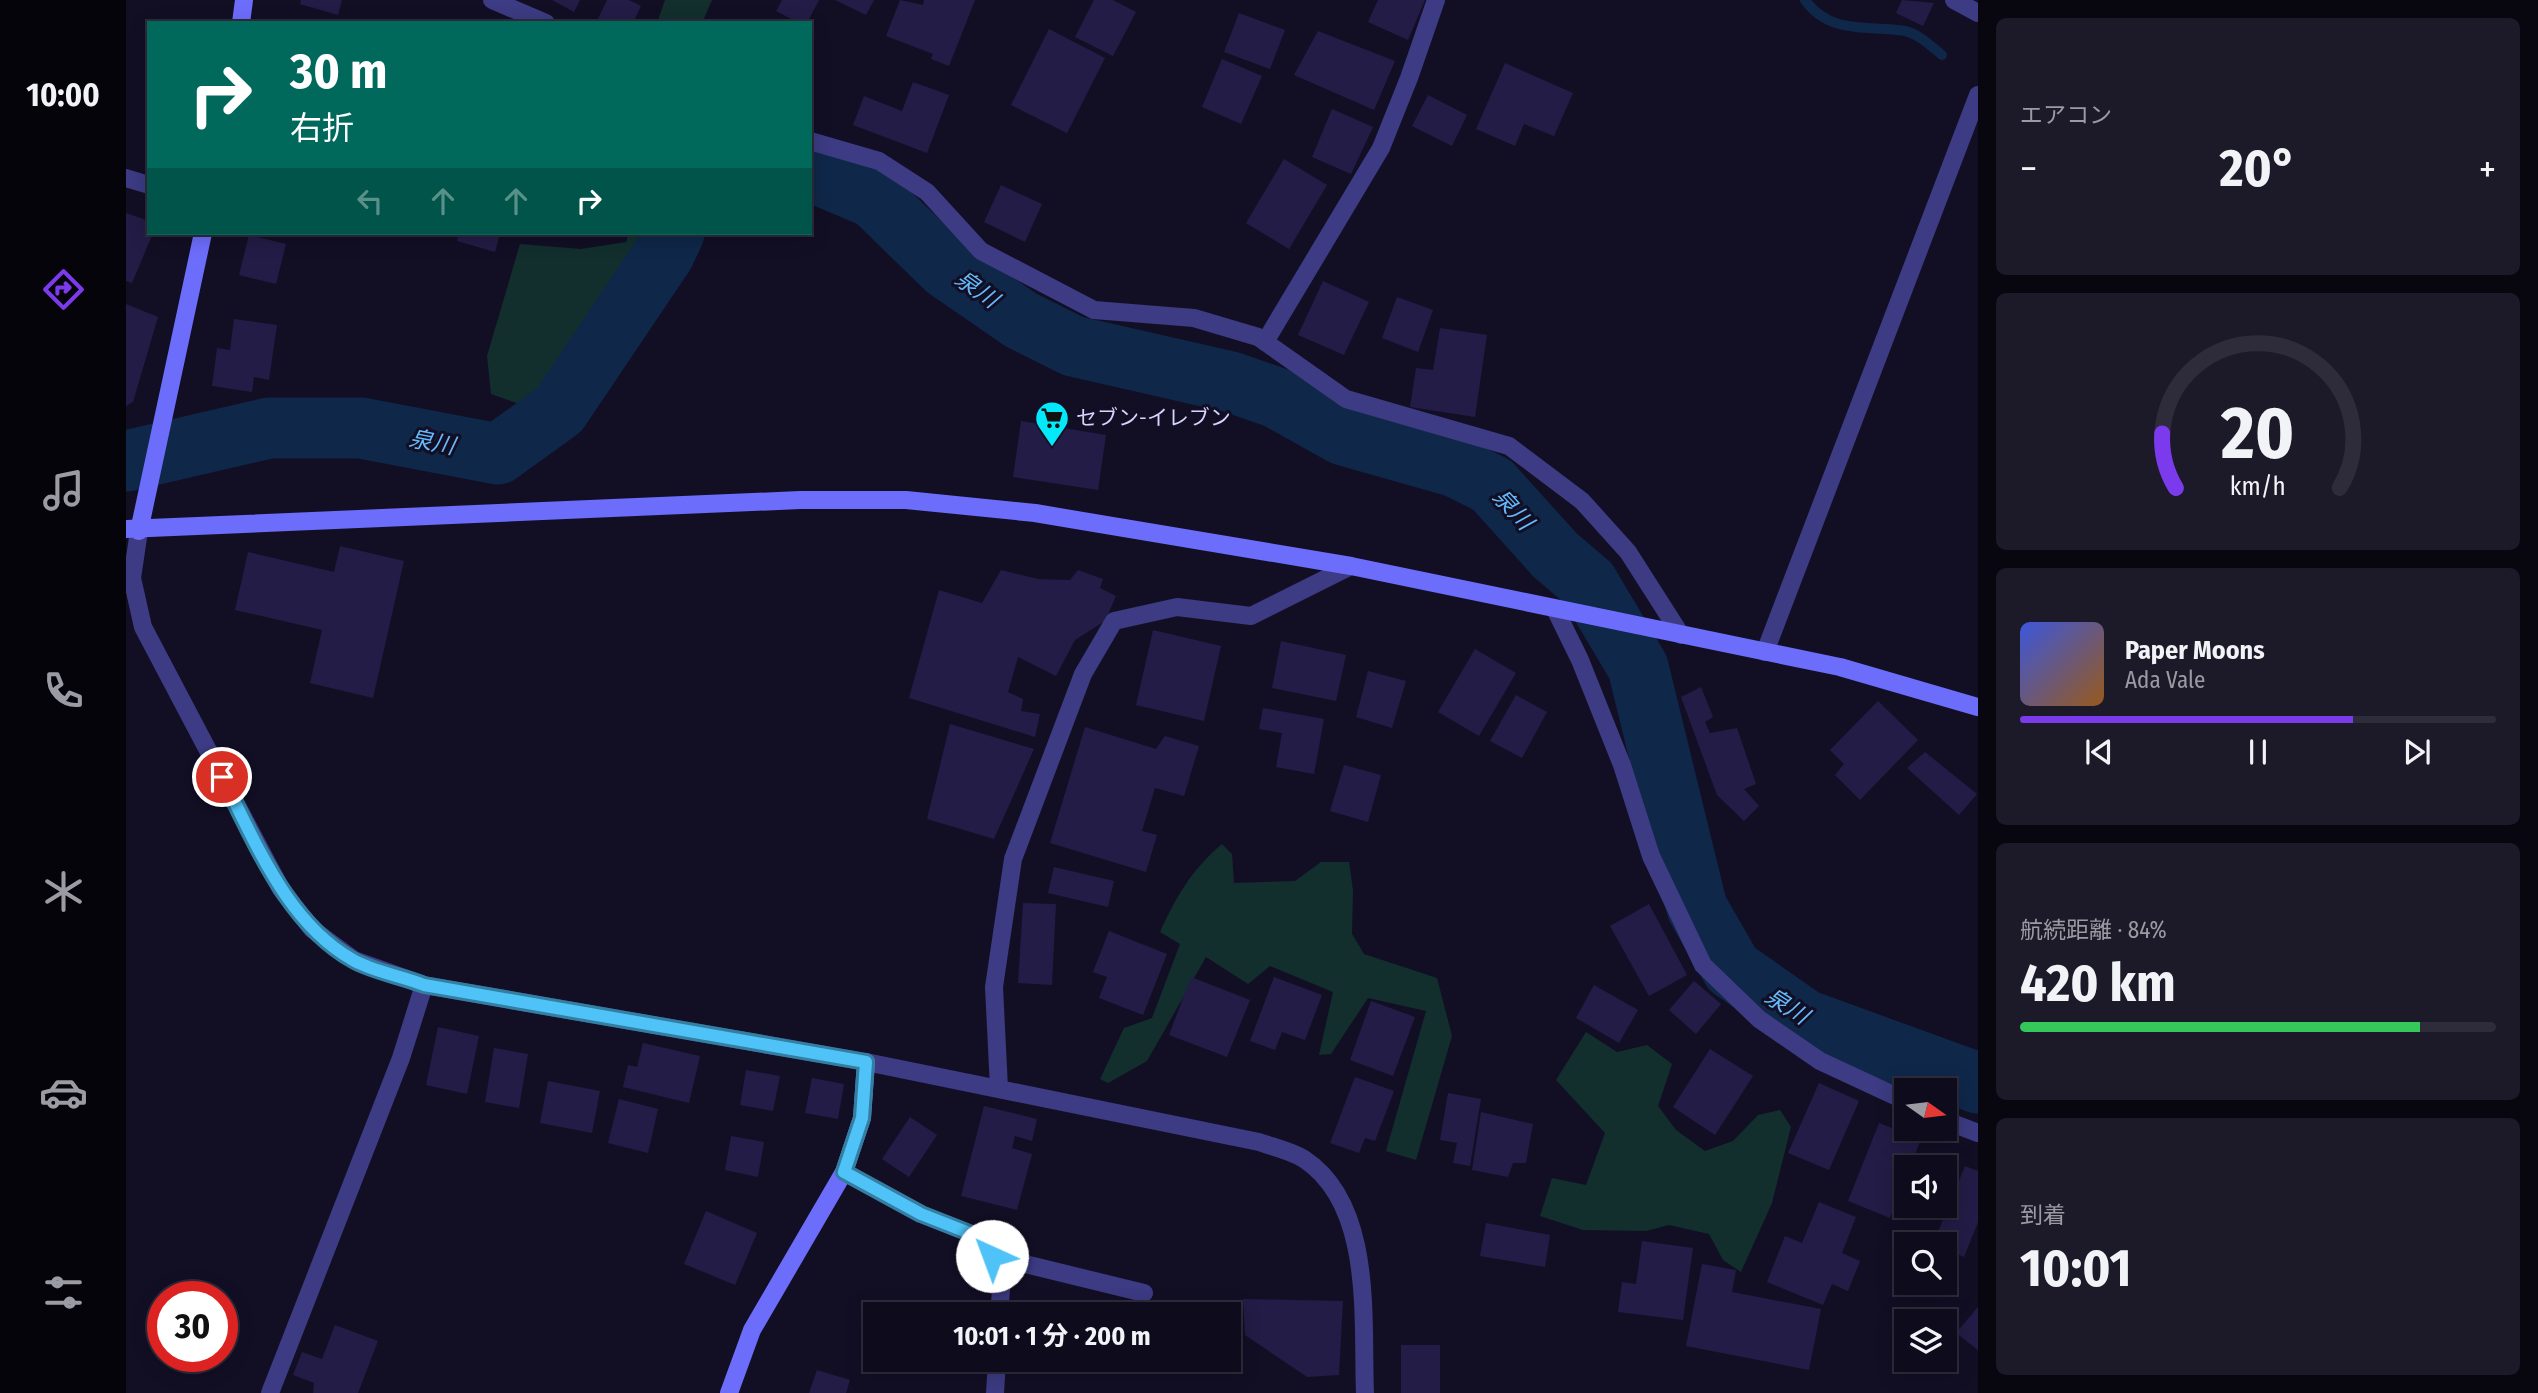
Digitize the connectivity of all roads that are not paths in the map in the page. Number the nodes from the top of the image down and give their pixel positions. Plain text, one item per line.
1 (244, 0) edge
2 (492, 0) edge
3 (1436, 0) edge
4 (1954, 0) edge
5 (1978, 13) edge
6 (242, 21) edge
7 (541, 21) edge
8 (1978, 95) edge
9 (812, 142) edge
10 (126, 178) edge
11 (147, 184) edge
12 (203, 235) edge
13 (1265, 342) junction
14 (132, 530) edge
15 (1351, 565) junction
16 (1558, 609) junction
17 (1673, 633) junction
18 (1765, 652) junction
19 (1978, 707) edge
20 (424, 985) junction
21 (866, 1062) junction
22 (999, 1088) junction
23 (1894, 1095) edge
24 (1957, 1125) edge
25 (1978, 1133) edge
26 (844, 1172) junction
27 (992, 1256) junction
28 (1144, 1293) dead end
29 (1000, 1302) edge
30 (996, 1372) edge
31 (270, 1393) edge
32 (729, 1393) edge
33 (995, 1393) edge
34 (1365, 1393) edge

1 - 6 street
2 - 7 street
3 - 13 street
4 - 5 street
8 - 18 street
9 - 13 street
10 - 11 street
12 - 14 street
13 - 17 street
14 - 15 street
14 - 20 street
15 - 16 street
15 - 22 street
16 - 17 street
16 - 23 street
17 - 18 street
18 - 19 street
20 - 21 street
20 - 31 street
21 - 22 street
21 - 26 street
22 - 34 street
24 - 25 street
26 - 27 street
26 - 32 street
27 - 28 street
27 - 29 street
30 - 33 street

